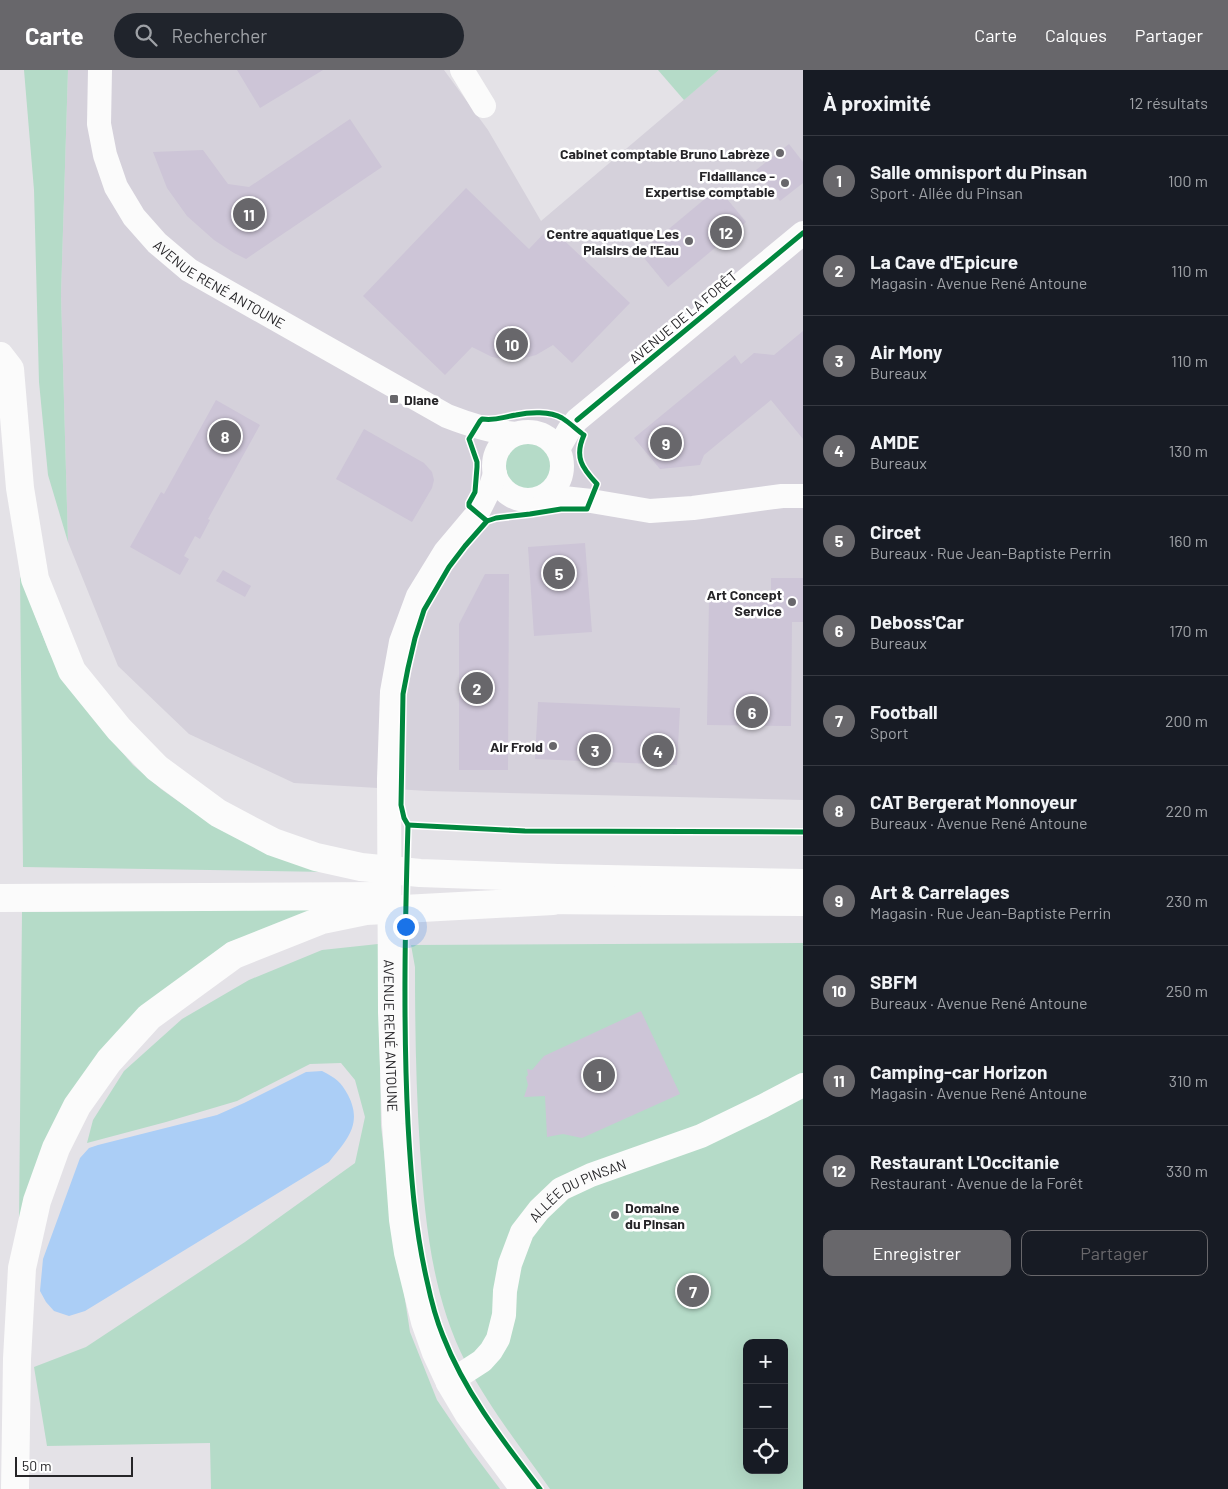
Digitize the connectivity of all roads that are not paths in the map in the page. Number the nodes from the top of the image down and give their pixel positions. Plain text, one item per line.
1 (100, 70) edge
2 (462, 70) edge
3 (484, 106) dead end
4 (803, 233) edge
5 (0, 356) edge
6 (447, 416) junction
7 (516, 434) junction
8 (554, 450) junction
9 (495, 469) junction
10 (545, 496) junction
11 (803, 496) edge
12 (520, 499) junction
13 (608, 504) junction
14 (477, 514) junction
15 (0, 882) edge
16 (803, 883) edge
17 (364, 889) junction
18 (423, 889) junction
19 (556, 889) junction
20 (65, 890) junction
21 (0, 898) edge
22 (803, 902) edge
23 (803, 1085) edge
24 (448, 1383) junction
25 (15, 1489) edge
26 (522, 1489) edge

1 - 6 street, AVENUE RENÉ ANTOUNE
2 - 3 street
4 - 8 street, AVENUE DE LA FORÊT
5 - 17 highway
6 - 7 street, AVENUE RENÉ ANTOUNE
6 - 9 street, AVENUE RENÉ ANTOUNE
7 - 8 street
7 - 9 street
8 - 10 street
8 - 13 street
9 - 12 street
9 - 14 street, AVENUE RENÉ ANTOUNE
10 - 12 street
10 - 13 street
11 - 13 street
12 - 14 street, AVENUE RENÉ ANTOUNE
14 - 24 street, AVENUE RENÉ ANTOUNE
15 - 20 highway
16 - 19 highway
17 - 18 highway
17 - 18 highway
17 - 20 highway
17 - 25 highway
18 - 19 highway
19 - 22 highway
20 - 21 highway
23 - 24 street, ALLÉE DU PINSAN
24 - 26 street, AVENUE RENÉ ANTOUNE

